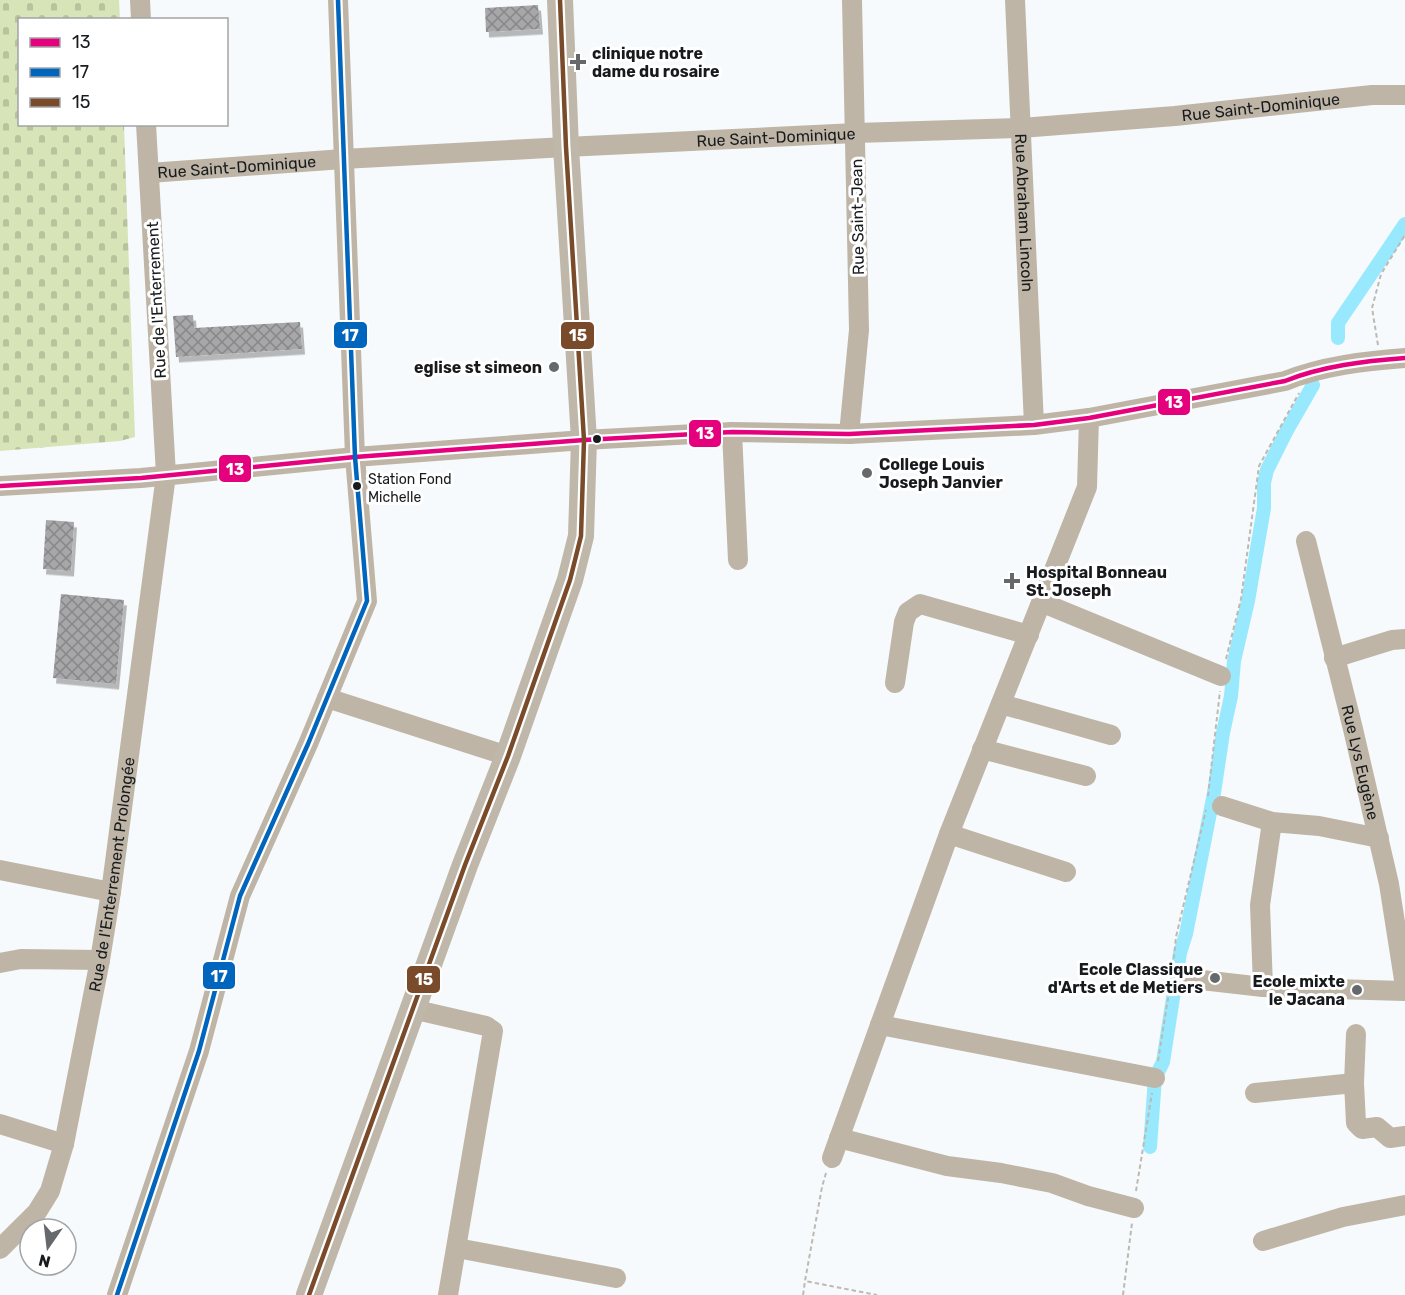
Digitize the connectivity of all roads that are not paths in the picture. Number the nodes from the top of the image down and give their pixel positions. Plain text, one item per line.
1 (140, 0) edge
2 (338, 0) edge
3 (560, 0) edge
4 (852, 0) edge
5 (1015, 0) edge
6 (141, 18) edge
7 (1405, 94) edge
8 (146, 126) edge
9 (1021, 128) junction
10 (855, 133) junction
11 (566, 147) junction
12 (343, 159) junction
13 (149, 173) junction
14 (1405, 358) edge
15 (1089, 418) junction
16 (1034, 425) junction
17 (732, 432) junction
18 (849, 434) junction
19 (584, 440) junction
20 (355, 457) junction
21 (166, 475) junction
22 (0, 486) edge
23 (1306, 542) dead end
24 (738, 560) dead end
25 (1042, 603) junction
26 (1029, 635) junction
27 (1405, 639) edge
28 (1334, 658) junction
29 (1221, 676) road end
30 (895, 683) dead end
31 (327, 698) junction
32 (1001, 704) junction
33 (1111, 735) dead end
34 (982, 749) junction
35 (508, 756) junction
36 (1086, 776) dead end
37 (1222, 806) dead end
38 (1272, 822) junction
39 (949, 834) junction
40 (1379, 838) junction
41 (0, 870) edge
42 (1066, 872) dead end
43 (111, 892) junction
44 (100, 960) junction
45 (0, 963) edge
46 (1176, 973) road end
47 (1405, 986) edge
48 (1263, 987) junction
49 (1405, 991) edge
50 (412, 1009) junction
51 (880, 1024) junction
52 (1356, 1034) dead end
53 (1155, 1078) road end
54 (1354, 1083) junction
55 (1255, 1093) dead end
56 (0, 1124) edge
57 (1405, 1136) edge
58 (839, 1138) junction
59 (64, 1144) junction
60 (832, 1158) road end
61 (1405, 1205) edge
62 (1134, 1208) road end
63 (1263, 1241) dead end
64 (457, 1248) junction
65 (0, 1249) edge
66 (616, 1278) dead end
67 (117, 1295) edge
68 (309, 1295) edge
69 (448, 1295) edge

1 - 6 street
2 - 12 street
3 - 11 main road
4 - 10 street, Rue Saint-Jean
5 - 9 street, Rue Abraham Lincoln
7 - 9 street, Rue Saint-Dominique
8 - 13 street, Rue de l'Enterrement
9 - 10 street, Rue Saint-Dominique
9 - 16 street, Rue Abraham Lincoln
10 - 11 street, Rue Saint-Dominique
10 - 18 street, Rue Saint-Jean
11 - 12 street, Rue Saint-Dominique
11 - 19 main road
12 - 13 street, Rue Saint-Dominique
12 - 20 street
13 - 21 street, Rue de l'Enterrement
14 - 15 street
15 - 16 street
15 - 25 street
16 - 18 street
17 - 18 street
17 - 19 street
17 - 24 street
19 - 20 street
19 - 35 main road
20 - 21 street
20 - 31 street
21 - 22 street
21 - 43 street, Rue de l'Enterrement Prolongée
23 - 28 street, Rue Lys Eugène
25 - 26 street
25 - 29 street
26 - 30 street
26 - 32 street
27 - 28 street
28 - 40 street, Rue Lys Eugène
31 - 35 street
31 - 67 street
32 - 33 street
32 - 34 street
34 - 36 street
34 - 39 street
35 - 50 main road
37 - 38 street
38 - 40 street
38 - 48 street
39 - 42 street
39 - 51 street
40 - 47 street, Rue Lys Eugène
41 - 43 street
43 - 44 street, Rue de l'Enterrement Prolongée
44 - 45 street
44 - 59 street, Rue de l'Enterrement Prolongée
46 - 48 street
48 - 49 street
50 - 64 street
50 - 68 main road
51 - 53 street
51 - 58 street
52 - 54 street
54 - 55 street
54 - 57 street
56 - 59 street
58 - 60 street
58 - 62 street
59 - 65 street, Rue de l'Enterrement Prolongée
61 - 63 street
64 - 66 street
64 - 69 street

